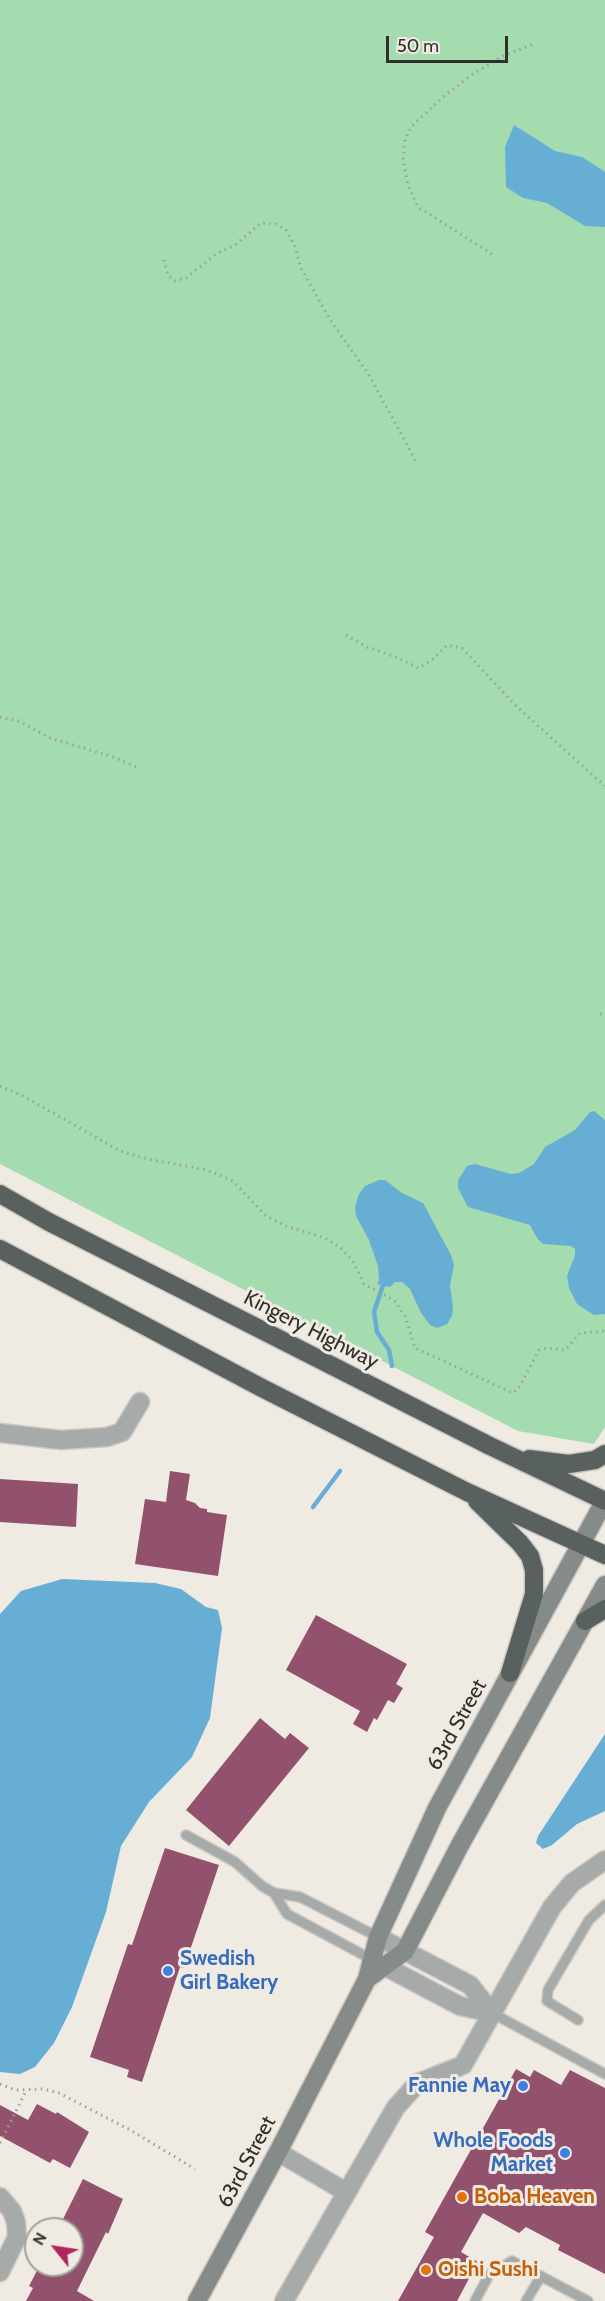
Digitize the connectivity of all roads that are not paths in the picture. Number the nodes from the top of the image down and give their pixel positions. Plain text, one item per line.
1 (0, 1194) edge
2 (0, 1249) edge
3 (140, 1402) dead end
4 (0, 1433) edge
5 (605, 1454) edge
6 (512, 1457) junction
7 (467, 1492) junction
8 (605, 1500) edge
9 (581, 1544) junction
10 (605, 1555) edge
11 (605, 1585) edge
12 (605, 1609) edge
13 (585, 1621) junction
14 (510, 1673) junction
15 (186, 1835) dead end
16 (605, 1860) edge
17 (274, 1893) junction
18 (605, 1905) edge
19 (378, 1937) junction
20 (405, 1951) junction
21 (379, 1963) junction
22 (492, 2013) junction
23 (578, 2020) dead end
24 (605, 2074) edge
25 (278, 2152) junction
26 (346, 2192) junction
27 (0, 2197) edge
28 (0, 2272) edge
29 (541, 2276) junction
30 (197, 2301) edge
31 (284, 2301) edge
32 (475, 2301) edge
33 (526, 2301) edge
34 (588, 2301) edge

1 - 6 highway, Kingery Highway
2 - 7 highway
3 - 4 street
5 - 6 highway
6 - 8 highway, Kingery Highway
7 - 9 highway
7 - 14 highway
8 - 9 main road, 63rd Street
9 - 10 highway
9 - 14 main road, 63rd Street
11 - 13 main road
12 - 13 highway
13 - 20 main road
14 - 19 main road, 63rd Street
15 - 17 lane
16 - 22 street
17 - 19 lane
17 - 21 lane
18 - 23 lane
19 - 20 street
19 - 21 main road, 63rd Street
20 - 21 main road
20 - 22 street
21 - 22 street
21 - 25 main road, 63rd Street
22 - 24 lane
22 - 26 street
25 - 26 street
25 - 30 main road, 63rd Street
26 - 31 street
27 - 28 street
29 - 32 lane
29 - 33 lane
29 - 34 lane

